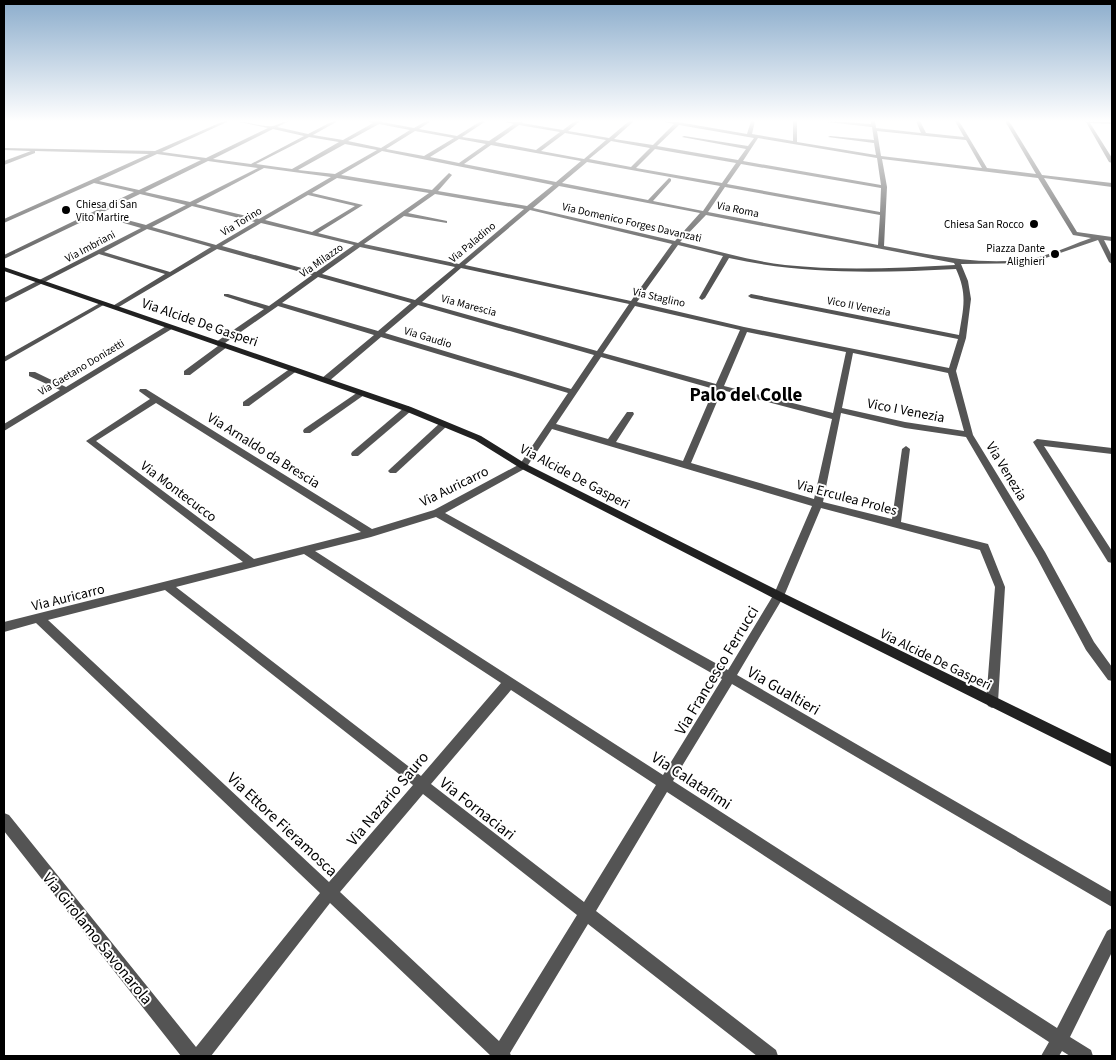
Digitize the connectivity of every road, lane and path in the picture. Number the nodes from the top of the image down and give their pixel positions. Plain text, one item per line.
1 (117, 170) edge
2 (186, 170) edge
3 (256, 170) edge
4 (297, 170) edge
5 (345, 170) edge
6 (488, 170) edge
7 (572, 170) edge
8 (640, 170) edge
9 (733, 170) edge
10 (789, 170) edge
11 (882, 170) edge
12 (997, 170) edge
13 (1037, 170) edge
14 (512, 175) junction
15 (336, 176) junction
16 (448, 176) dead end
17 (1040, 176) junction
18 (669, 180) dead end
19 (94, 181) junction
20 (503, 182) dead end
21 (556, 184) junction
22 (722, 185) junction
23 (1112, 185) edge
24 (884, 187) junction
25 (140, 192) junction
26 (434, 192) junction
27 (307, 193) junction
28 (649, 202) junction
29 (189, 205) junction
30 (527, 208) junction
31 (705, 212) junction
32 (96, 213) junction
33 (404, 214) junction
34 (883, 214) junction
35 (4, 221) edge
36 (259, 222) junction
37 (446, 222) dead end
38 (147, 227) junction
39 (312, 234) junction
40 (1100, 237) junction
41 (1112, 239) edge
42 (677, 242) junction
43 (360, 245) junction
44 (218, 246) junction
45 (881, 248) junction
46 (99, 252) junction
47 (727, 255) junction
48 (4, 257) edge
49 (1112, 262) edge
50 (958, 265) junction
51 (459, 266) junction
52 (4, 269) edge
53 (171, 274) junction
54 (318, 274) junction
55 (42, 282) junction
56 (226, 295) dead end
57 (751, 296) dead end
58 (702, 298) dead end
59 (4, 301) edge
60 (417, 302) junction
61 (104, 303) junction
62 (276, 303) junction
63 (633, 303) junction
64 (115, 307) junction
65 (269, 308) junction
66 (171, 327) junction
67 (744, 329) junction
68 (379, 334) junction
69 (962, 338) junction
70 (221, 344) junction
71 (850, 351) junction
72 (599, 352) junction
73 (4, 359) edge
74 (294, 370) junction
75 (952, 371) junction
76 (32, 374) dead end
77 (187, 374) dead end
78 (325, 380) junction
79 (718, 387) junction
80 (66, 390) junction
81 (143, 391) dead end
82 (573, 392) junction
83 (361, 393) junction
84 (156, 399) junction
85 (246, 404) dead end
86 (408, 409) junction
87 (630, 414) dead end
88 (837, 414) junction
89 (444, 424) junction
90 (552, 426) junction
91 (4, 428) edge
92 (307, 431) dead end
93 (969, 436) junction
94 (610, 444) junction
95 (906, 449) dead end
96 (1112, 451) edge
97 (355, 454) dead end
98 (523, 466) junction
99 (685, 466) junction
100 (393, 471) dead end
101 (818, 504) junction
102 (436, 513) junction
103 (896, 524) junction
104 (371, 533) junction
105 (304, 550) junction
106 (1112, 559) edge
107 (252, 563) junction
108 (167, 586) junction
109 (779, 596) junction
110 (38, 618) junction
111 (4, 627) edge
112 (1112, 676) edge
113 (730, 677) junction
114 (510, 682) junction
115 (992, 702) junction
116 (1112, 761) edge
117 (665, 784) junction
118 (421, 786) junction
119 (4, 820) edge
120 (330, 892) junction
121 (1112, 900) edge
122 (586, 914) junction
123 (1112, 936) edge
124 (1060, 1040) junction
125 (501, 1055) edge
126 (192, 1056) edge
127 (200, 1056) edge
128 (770, 1056) edge
129 (1049, 1056) edge
130 (1085, 1056) edge

1 - 19 street
2 - 25 street
3 - 29 street, Via Imbriani
4 - 15 street, Via Domenico Forges Davanzati
5 - 15 street, Via Torino
6 - 14 street, Via Roma
7 - 21 street, Via Paladino
8 - 22 street
9 - 22 street, Via Auricarro
10 - 24 street
11 - 24 street
12 - 17 street
13 - 17 street
14 - 20 street
14 - 21 street, Via Roma
15 - 26 street, Via Domenico Forges Davanzati
15 - 27 street, Via Torino
16 - 26 street, Via Milazzo
17 - 23 street
17 - 40 street
18 - 28 street
19 - 25 street, Via Staglino
19 - 35 street
21 - 28 street, Via Roma
21 - 30 street, Via Paladino
22 - 31 street, Via Auricarro
22 - 34 street
24 - 34 street
25 - 29 street, Via Staglino
25 - 32 street
26 - 30 street, Via Domenico Forges Davanzati
26 - 33 street, Via Milazzo
27 - 36 street, Via Torino
27 - 39 street
28 - 31 street, Via Roma
29 - 36 street, Via Staglino
29 - 38 street, Via Imbriani
30 - 42 street, Via Domenico Forges Davanzati
30 - 51 street, Via Paladino
31 - 42 street, Via Auricarro
31 - 45 street, Via Roma
32 - 38 street, Via Marescia
32 - 48 street
33 - 37 street
33 - 43 street, Via Milazzo
34 - 45 street
36 - 39 street, Via Staglino
36 - 44 street, Via Torino
38 - 44 street, Via Marescia
38 - 46 street, Via Imbriani
39 - 43 street, Via Staglino
40 - 41 street
40 - 49 street
40 - 50 street
42 - 47 street, Via Domenico Forges Davanzati
42 - 63 street, Via Auricarro
43 - 51 street, Via Staglino
43 - 54 street, Via Milazzo
44 - 53 street, Via Torino
44 - 54 street, Via Marescia
45 - 50 street
46 - 53 street
46 - 55 street, Via Imbriani
47 - 50 street, Via Domenico Forges Davanzati
47 - 58 street
50 - 69 street
51 - 60 street, Via Paladino
51 - 63 street, Via Staglino
52 - 55 street, Via Alcide De Gasperi
53 - 64 street, Via Torino
54 - 60 street, Via Marescia
54 - 62 street, Via Milazzo
55 - 59 street, Via Imbriani
55 - 61 street, Via Alcide De Gasperi
56 - 65 street
57 - 69 street, Vico II Venezia
60 - 68 street, Via Paladino
60 - 72 street, Via Marescia
61 - 64 street, Via Alcide De Gasperi
61 - 73 street
62 - 65 street, Via Milazzo
62 - 68 street, Via Gaudio
63 - 67 street, Via Staglino
63 - 72 street, Via Auricarro
64 - 66 street, Via Alcide De Gasperi
65 - 70 street, Via Milazzo
66 - 70 street, Via Alcide De Gasperi
66 - 80 street, Via Gaetano Donizetti
67 - 71 street, Via Staglino
67 - 79 street
68 - 78 street, Via Paladino
68 - 82 street, Via Gaudio
69 - 75 street
70 - 74 street, Via Alcide De Gasperi
70 - 77 street, Via Milazzo
71 - 75 street, Via Staglino
71 - 88 street, Via Francesco Ferrucci
72 - 79 street, Via Marescia
72 - 82 street, Via Auricarro
74 - 78 street, Via Alcide De Gasperi
74 - 85 street
75 - 93 street, Via Venezia
76 - 80 street
78 - 83 street, Via Alcide De Gasperi
79 - 88 street, Via Marescia
79 - 99 street
80 - 91 street, Via Gaetano Donizetti
81 - 84 street, Via Arnaldo da Brescia
82 - 90 street, Via Auricarro
83 - 86 street, Via Alcide De Gasperi
83 - 92 street
84 - 104 street, Via Arnaldo da Brescia
84 - 107 street, Via Montecucco
86 - 89 street, Via Alcide De Gasperi
86 - 97 street
87 - 94 street
88 - 93 street, Vico I Venezia
88 - 101 street, Via Francesco Ferrucci
89 - 98 street, Via Alcide De Gasperi
89 - 100 street
90 - 94 street, Via Erculea Proles
90 - 98 street, Via Auricarro
93 - 112 street, Via Venezia
94 - 99 street, Via Erculea Proles
95 - 103 street
96 - 106 street
98 - 102 street, Via Auricarro
98 - 109 street, Via Alcide De Gasperi
99 - 101 street, Via Erculea Proles
101 - 103 street, Via Erculea Proles
101 - 109 street, Via Francesco Ferrucci
102 - 104 street, Via Auricarro
102 - 113 street, Via Gualtieri
103 - 115 street, Via Erculea Proles
104 - 105 street, Via Auricarro
105 - 107 street, Via Auricarro
105 - 114 street, Via Calatafimi
107 - 108 street, Via Auricarro
108 - 110 street, Via Auricarro
108 - 118 street, Via Fornaciari
109 - 113 street, Via Francesco Ferrucci
109 - 115 street, Via Alcide De Gasperi
110 - 111 street, Via Auricarro
110 - 120 street, Via Ettore Fieramosca
113 - 117 street, Via Francesco Ferrucci
113 - 121 street, Via Gualtieri
114 - 117 street, Via Calatafimi
114 - 118 street, Via Nazario Sauro
115 - 116 street, Via Alcide De Gasperi
117 - 122 street, Via Francesco Ferrucci
117 - 124 street, Via Calatafimi
118 - 120 street, Via Nazario Sauro
118 - 122 street, Via Fornaciari
119 - 126 street, Via Girolamo Savonarola
120 - 125 street, Via Ettore Fieramosca
120 - 127 street, Via Nazario Sauro
122 - 125 street, Via Francesco Ferrucci
122 - 128 street, Via Fornaciari
123 - 124 street
124 - 129 street
124 - 130 street, Via Calatafimi

